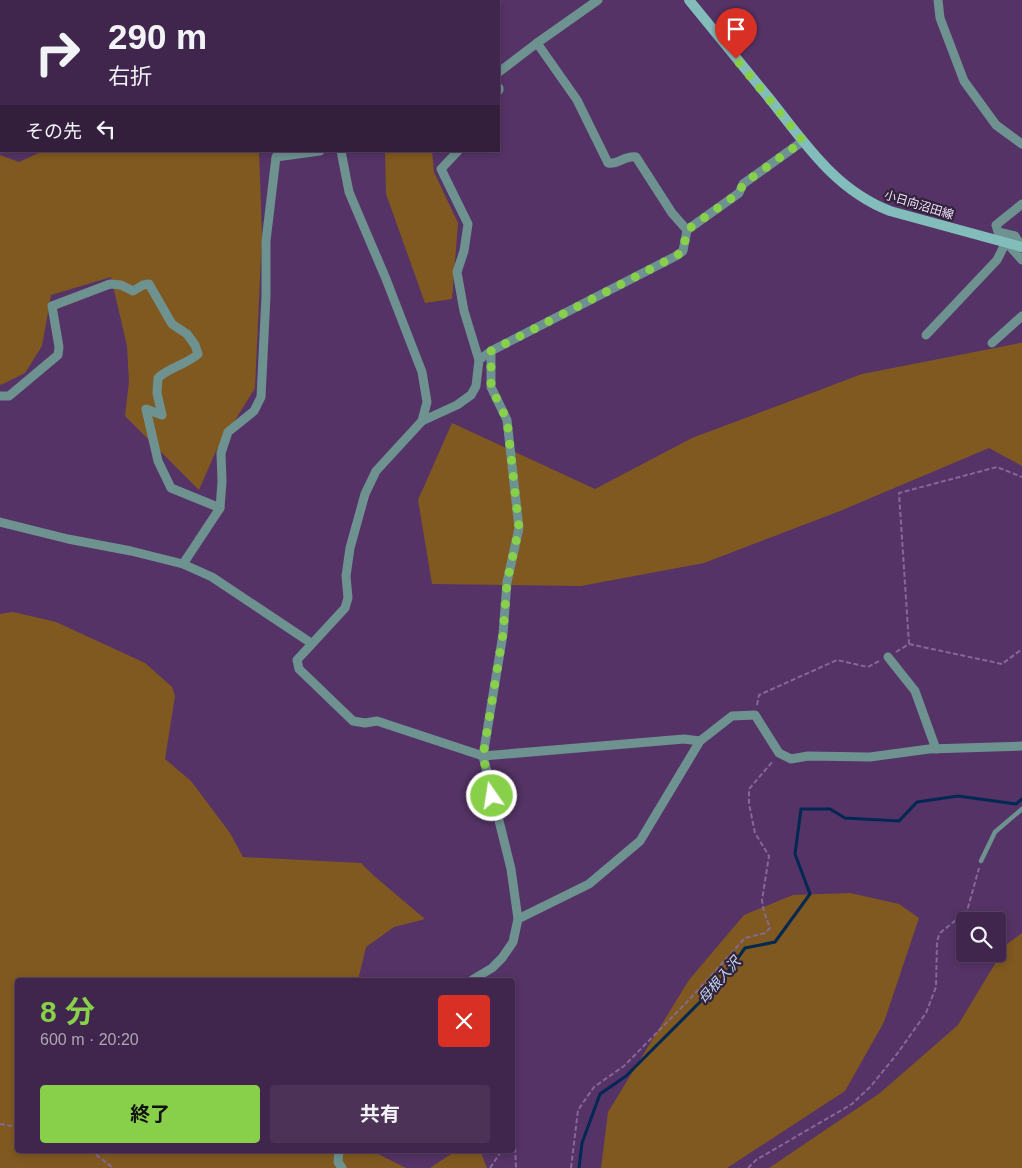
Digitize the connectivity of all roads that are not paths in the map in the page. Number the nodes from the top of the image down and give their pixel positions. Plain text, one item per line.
1 (598, 0) edge
2 (689, 0) edge
3 (938, 0) edge
4 (537, 42) junction
5 (500, 71) edge
6 (803, 141) junction
7 (1022, 144) edge
8 (313, 152) edge
9 (341, 152) edge
10 (457, 152) edge
11 (1022, 204) edge
12 (687, 230) junction
13 (1006, 242) junction
14 (1022, 246) edge
15 (1022, 260) edge
16 (1022, 316) edge
17 (926, 335) dead end
18 (992, 343) dead end
19 (491, 351) junction
20 (479, 360) junction
21 (0, 396) edge
22 (422, 421) junction
23 (220, 508) junction
24 (0, 522) edge
25 (183, 564) junction
26 (311, 643) junction
27 (888, 657) road end
28 (700, 741) junction
29 (1022, 746) edge
30 (936, 749) junction
31 (483, 756) junction
32 (1022, 808) edge
33 (981, 861) road end
34 (518, 919) junction
35 (475, 978) edge
36 (339, 1153) edge
37 (342, 1168) edge

1 - 4 street
2 - 6 main road, 小日向沼田線
3 - 7 street
4 - 5 street
4 - 12 street
6 - 12 street
6 - 13 main road, 小日向沼田線
8 - 23 street
9 - 22 street
10 - 20 street
11 - 14 street
12 - 19 street
13 - 14 main road, 小日向沼田線
13 - 15 street
13 - 17 street
16 - 18 street
19 - 20 street
19 - 31 street
20 - 22 street
21 - 23 street
22 - 26 street
23 - 25 street
24 - 25 street
25 - 26 street
26 - 31 street
27 - 30 street
28 - 30 street
28 - 31 street
28 - 34 street
29 - 30 street
31 - 34 street
32 - 33 lane
34 - 35 street
36 - 37 street

